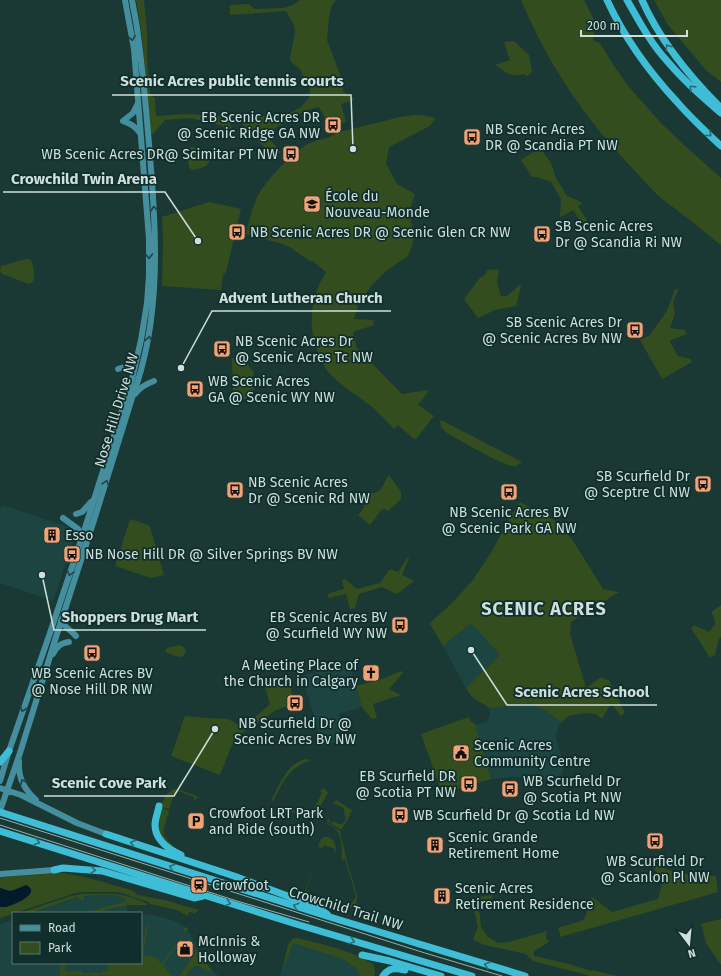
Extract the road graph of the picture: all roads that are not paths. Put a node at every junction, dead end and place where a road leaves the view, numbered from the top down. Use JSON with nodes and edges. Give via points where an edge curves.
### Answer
{"nodes":[{"id":1,"x":125,"y":0,"type":"edge"},
{"id":2,"x":132,"y":0,"type":"edge"},
{"id":3,"x":607,"y":0,"type":"edge"},
{"id":4,"x":627,"y":0,"type":"edge"},
{"id":5,"x":642,"y":0,"type":"edge"},
{"id":6,"x":138,"y":102,"type":"junction"},
{"id":7,"x":721,"y":108,"type":"edge"},
{"id":8,"x":721,"y":113,"type":"edge"},
{"id":9,"x":140,"y":133,"type":"junction"},
{"id":10,"x":721,"y":146,"type":"edge"},
{"id":11,"x":140,"y":346,"type":"junction"},
{"id":12,"x":118,"y":369,"type":"dead end"},
{"id":13,"x":154,"y":381,"type":"dead end"},
{"id":14,"x":132,"y":398,"type":"junction"},
{"id":15,"x":93,"y":500,"type":"junction"},
{"id":16,"x":76,"y":514,"type":"dead end"},
{"id":17,"x":63,"y":518,"type":"dead end"},
{"id":18,"x":82,"y":536,"type":"junction"},
{"id":19,"x":61,"y":621,"type":"junction"},
{"id":20,"x":76,"y":636,"type":"dead end"},
{"id":21,"x":69,"y":642,"type":"dead end"},
{"id":22,"x":49,"y":662,"type":"junction"},
{"id":23,"x":9,"y":751,"type":"junction"},
{"id":24,"x":20,"y":753,"type":"junction"},
{"id":25,"x":0,"y":762,"type":"edge"},
{"id":26,"x":0,"y":781,"type":"edge"},
{"id":27,"x":0,"y":788,"type":"edge"},
{"id":28,"x":7,"y":790,"type":"junction"},
{"id":29,"x":40,"y":804,"type":"junction"},
{"id":30,"x":159,"y":806,"type":"dead end"},
{"id":31,"x":0,"y":812,"type":"edge"},
{"id":32,"x":0,"y":830,"type":"edge"},
{"id":33,"x":106,"y":834,"type":"joint"},
{"id":34,"x":210,"y":868,"type":"junction"},
{"id":35,"x":54,"y":870,"type":"joint"},
{"id":36,"x":0,"y":874,"type":"edge"},
{"id":37,"x":203,"y":896,"type":"junction"},
{"id":38,"x":333,"y":918,"type":"junction"},
{"id":39,"x":362,"y":955,"type":"dead end"},
{"id":40,"x":383,"y":976,"type":"edge"},
{"id":41,"x":429,"y":976,"type":"edge"},
{"id":42,"x":441,"y":976,"type":"edge"},
{"id":43,"x":472,"y":976,"type":"edge"},
{"id":44,"x":525,"y":976,"type":"edge"}],
"edges":[{"from":1,"to":6,"type":"main road","name":"Nose Hill Drive NW","one_way":true,"via":[[134,49]]},
{"from":14,"to":2,"type":"main road","name":"Nose Hill Drive NW","one_way":true,"via":[[148,343],[156,241],[138,34]]},
{"from":3,"to":10,"type":"highway","one_way":true,"via":[[636,50],[663,86]]},
{"from":8,"to":4,"type":"highway","one_way":true,"via":[[666,61]]},
{"from":7,"to":5,"type":"highway","one_way":true,"via":[[679,62]]},
{"from":6,"to":9,"type":"main road","name":"Nose Hill Drive NW"},
{"from":6,"to":9,"type":"main road","via":[[133,112],[123,121],[136,127]]},
{"from":9,"to":11,"type":"main road","name":"Nose Hill Drive NW","one_way":true,"via":[[149,254],[147,303]]},
{"from":11,"to":12,"type":"main road","via":[[131,364]]},
{"from":11,"to":15,"type":"main road","name":"Nose Hill Drive NW"},
{"from":13,"to":14,"type":"main road","via":[[139,389]]},
{"from":19,"to":14,"type":"main road","name":"Nose Hill Drive NW","one_way":true},
{"from":15,"to":16,"type":"main road","via":[[82,512]]},
{"from":15,"to":18,"type":"main road","name":"Nose Hill Drive NW"},
{"from":17,"to":18,"type":"main road","via":[[78,529]]},
{"from":18,"to":23,"type":"main road","name":"Nose Hill Drive NW","one_way":true},
{"from":19,"to":20,"type":"main road"},
{"from":19,"to":22,"type":"main road","name":"Nose Hill Drive NW"},
{"from":21,"to":22,"type":"main road","via":[[63,643],[55,650]]},
{"from":22,"to":24,"type":"main road","name":"Nose Hill Drive NW"},
{"from":23,"to":25,"type":"highway"},
{"from":23,"to":26,"type":"main road","name":"Nose Hill Drive NW"},
{"from":24,"to":28,"type":"main road","name":"Nose Hill Drive NW"},
{"from":29,"to":24,"type":"main road","one_way":true,"via":[[22,782]]},
{"from":27,"to":28,"type":"main road"},
{"from":28,"to":29,"type":"main road"},
{"from":28,"to":31,"type":"main road","name":"Nose Hill Drive NW"},
{"from":29,"to":33,"type":"main road"},
{"from":30,"to":34,"type":"highway","via":[[155,825],[159,839],[175,852]]},
{"from":38,"to":31,"type":"highway","name":"Crowchild Trail NW","one_way":true},
{"from":32,"to":37,"type":"highway","name":"Crowchild Trail NW","one_way":true},
{"from":34,"to":33,"type":"highway","one_way":true},
{"from":34,"to":38,"type":"highway","via":[[317,907]]},
{"from":35,"to":36,"type":"main road"},
{"from":35,"to":37,"type":"highway","one_way":true,"via":[[63,868],[102,871],[194,898]]},
{"from":37,"to":43,"type":"highway","name":"Crowchild Trail NW","one_way":true},
{"from":44,"to":38,"type":"highway","name":"Crowchild Trail NW","one_way":true},
{"from":39,"to":42,"type":"highway"},
{"from":40,"to":41,"type":"highway","via":[[388,970],[393,969]]}]}
